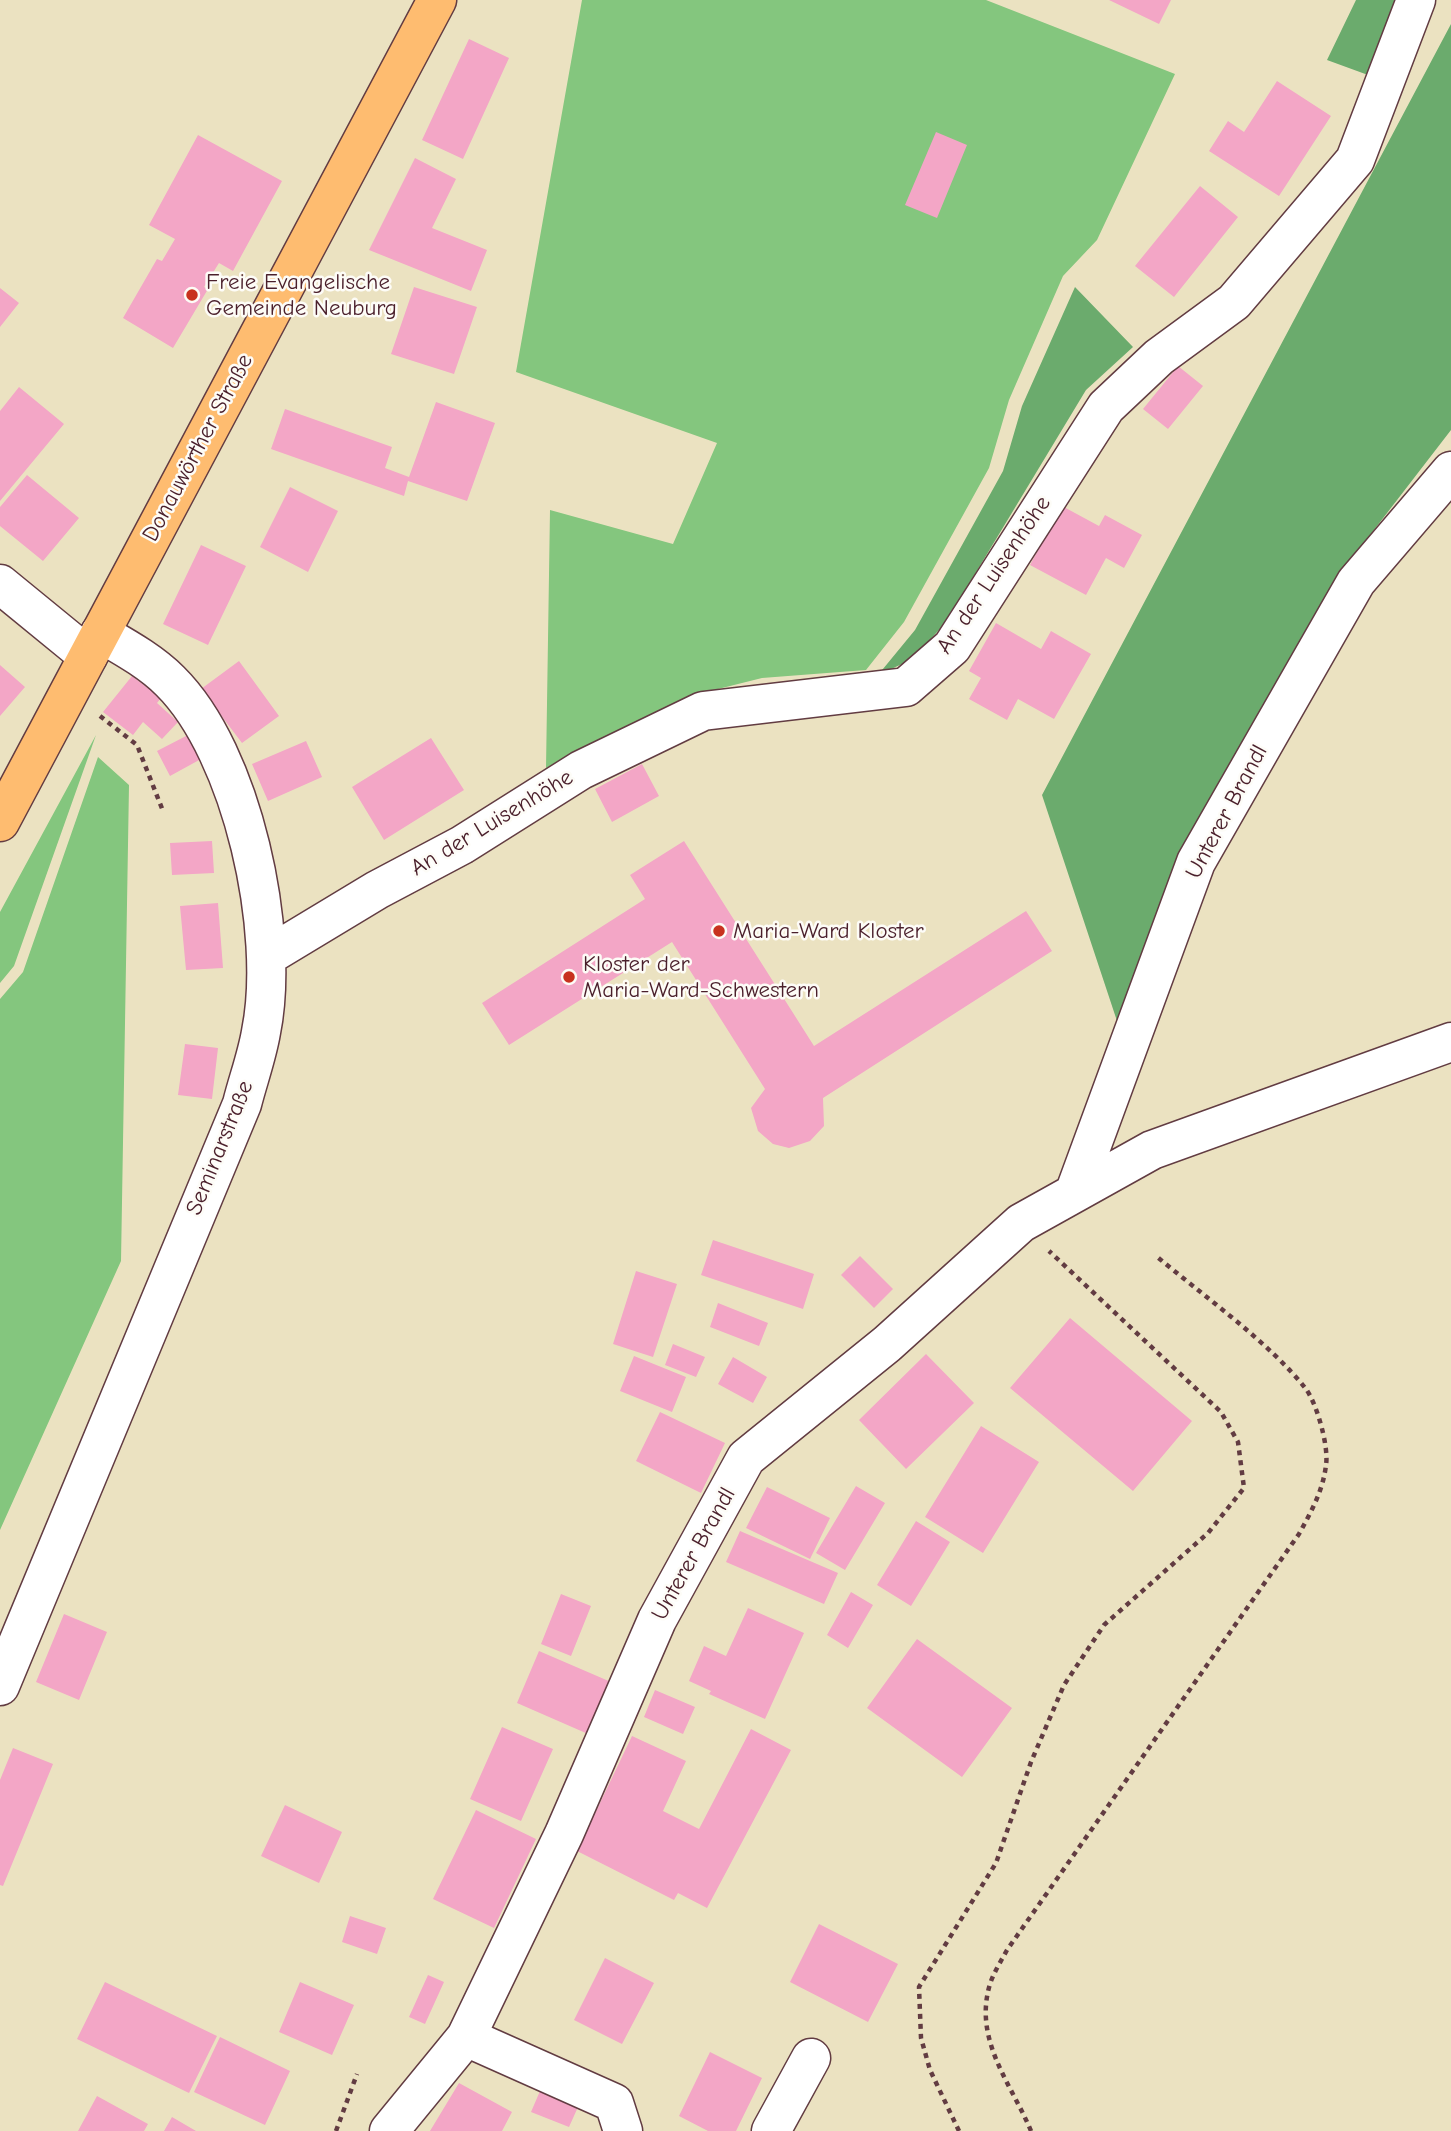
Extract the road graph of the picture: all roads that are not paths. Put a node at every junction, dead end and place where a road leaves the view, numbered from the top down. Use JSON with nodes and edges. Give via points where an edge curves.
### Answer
{"nodes":[{"id":1,"x":436,"y":0,"type":"edge"},
{"id":2,"x":1416,"y":0,"type":"edge"},
{"id":3,"x":1451,"y":471,"type":"edge"},
{"id":4,"x":0,"y":583,"type":"edge"},
{"id":5,"x":94,"y":645,"type":"junction"},
{"id":6,"x":0,"y":822,"type":"edge"},
{"id":7,"x":266,"y":957,"type":"junction"},
{"id":8,"x":1451,"y":1042,"type":"edge"},
{"id":9,"x":1076,"y":1191,"type":"junction"},
{"id":10,"x":0,"y":1686,"type":"edge"},
{"id":11,"x":466,"y":2037,"type":"junction"},
{"id":12,"x":811,"y":2058,"type":"dead end"},
{"id":13,"x":388,"y":2131,"type":"edge"},
{"id":14,"x":623,"y":2131,"type":"edge"},
{"id":15,"x":771,"y":2131,"type":"edge"}],
"edges":[{"from":1,"to":5,"type":"main road","name":"Donauwörther Straße"},
{"from":2,"to":7,"type":"street","name":"An der Luisenhöhe","via":[[1354,160],[1234,302],[1159,357],[1106,407],[952,647],[906,687],[703,711],[581,770],[462,845]]},
{"from":3,"to":9,"type":"street","name":"Unterer Brandl","via":[[1356,582],[1196,862]]},
{"from":4,"to":5,"type":"street","name":"Seminarstraße"},
{"from":5,"to":6,"type":"main road","name":"Donauwörther Straße"},
{"from":5,"to":7,"type":"street","name":"Seminarstraße","via":[[142,658],[171,682],[201,724],[229,776],[250,839]]},
{"from":7,"to":10,"type":"street","name":"Seminarstraße","via":[[262,1030],[242,1104]]},
{"from":8,"to":9,"type":"street","name":"Unterer Brandl","via":[[1152,1150]]},
{"from":9,"to":11,"type":"street","name":"Unterer Brandl","via":[[1021,1223],[887,1344],[746,1458],[657,1620],[564,1833]]},
{"from":11,"to":13,"type":"street","name":"Unterer Brandl"},
{"from":11,"to":14,"type":"street","via":[[614,2104]]},
{"from":12,"to":15,"type":"street"}]}
